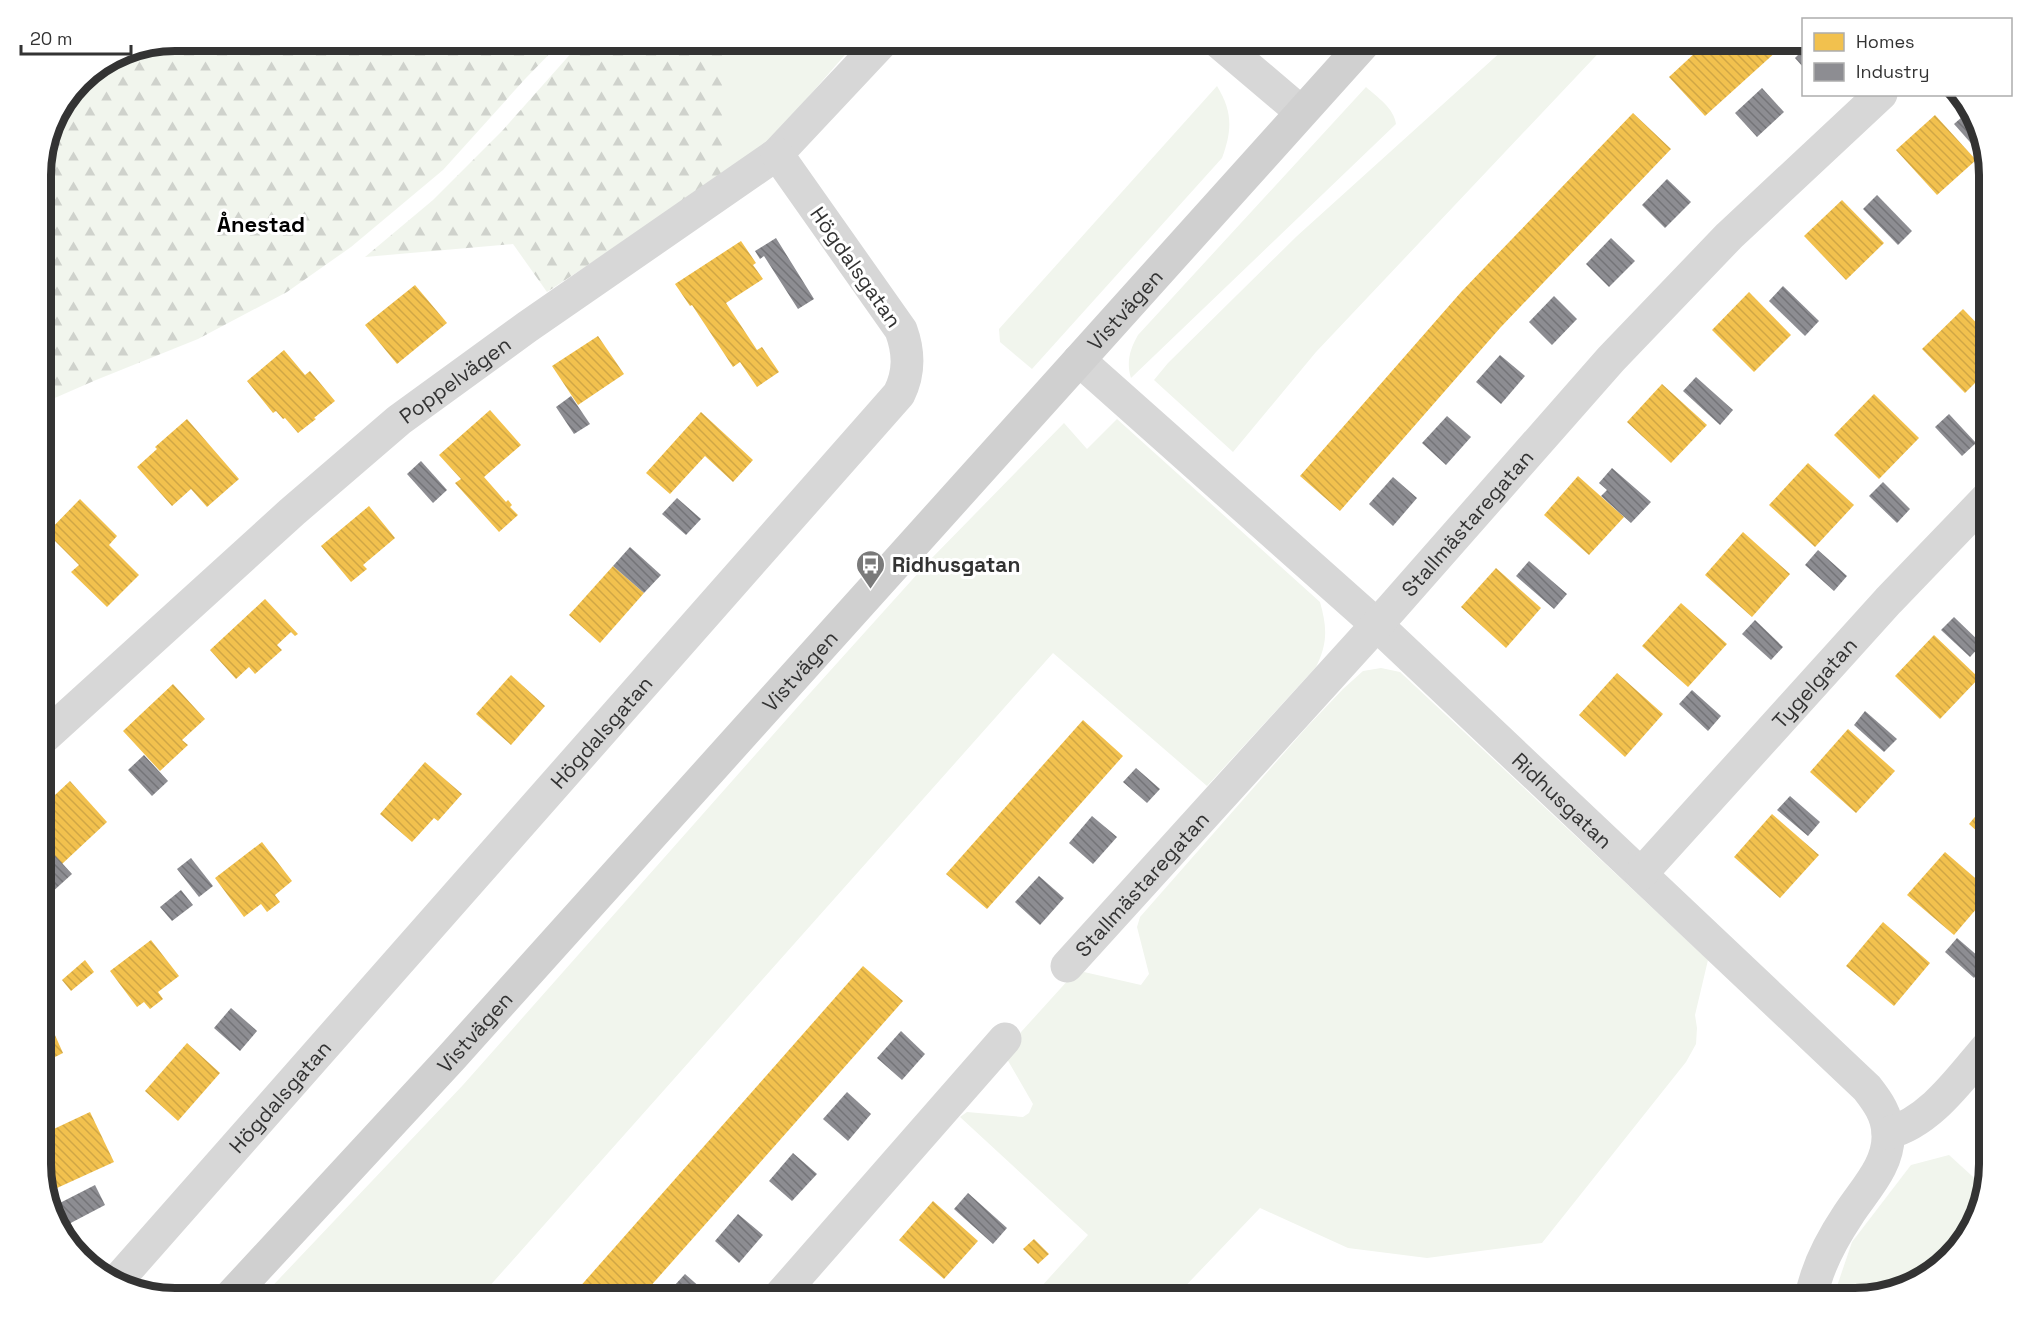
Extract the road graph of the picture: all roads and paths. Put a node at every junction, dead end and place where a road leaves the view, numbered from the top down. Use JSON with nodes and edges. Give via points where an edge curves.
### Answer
{"nodes":[{"id":1,"x":874,"y":51,"type":"edge"},
{"id":2,"x":1229,"y":51,"type":"edge"},
{"id":3,"x":1356,"y":51,"type":"edge"},
{"id":4,"x":1879,"y":96,"type":"edge"},
{"id":5,"x":1301,"y":112,"type":"junction"},
{"id":6,"x":777,"y":154,"type":"junction"},
{"id":7,"x":1078,"y":360,"type":"junction"},
{"id":8,"x":1979,"y":506,"type":"edge"},
{"id":9,"x":1377,"y":625,"type":"junction"},
{"id":10,"x":51,"y":731,"type":"edge"},
{"id":11,"x":1641,"y":874,"type":"junction"},
{"id":12,"x":1067,"y":966,"type":"dead end"},
{"id":13,"x":1005,"y":1039,"type":"dead end"},
{"id":14,"x":1979,"y":1056,"type":"edge"},
{"id":15,"x":1888,"y":1133,"type":"junction"},
{"id":16,"x":122,"y":1276,"type":"edge"},
{"id":17,"x":239,"y":1288,"type":"edge"},
{"id":18,"x":788,"y":1288,"type":"edge"},
{"id":19,"x":1815,"y":1288,"type":"edge"}],
"edges":[{"from":1,"to":6,"type":"street","name":"Poppelvägen"},
{"from":2,"to":5,"type":"street"},
{"from":3,"to":5,"type":"main road","name":"Vistvägen"},
{"from":4,"to":9,"type":"street","name":"Stallmästaregatan","via":[[1729,236],[1611,359]]},
{"from":5,"to":7,"type":"main road","name":"Vistvägen"},
{"from":6,"to":10,"type":"street","name":"Poppelvägen","via":[[399,420]]},
{"from":6,"to":16,"type":"street","name":"Högdalsgatan","via":[[901,330],[908,356],[906,381],[899,394]]},
{"from":7,"to":9,"type":"street","name":"Ridhusgatan"},
{"from":7,"to":17,"type":"main road","name":"Vistvägen"},
{"from":8,"to":11,"type":"street","name":"Tygelgatan"},
{"from":9,"to":11,"type":"street","name":"Ridhusgatan"},
{"from":9,"to":12,"type":"street","name":"Stallmästaregatan"},
{"from":11,"to":15,"type":"street","name":"Ridhusgatan","via":[[1867,1088],[1884,1114]]},
{"from":13,"to":18,"type":"street"},
{"from":14,"to":15,"type":"street","via":[[1931,1110],[1914,1123]]},
{"from":15,"to":19,"type":"street","via":[[1881,1166],[1827,1252]]}]}
